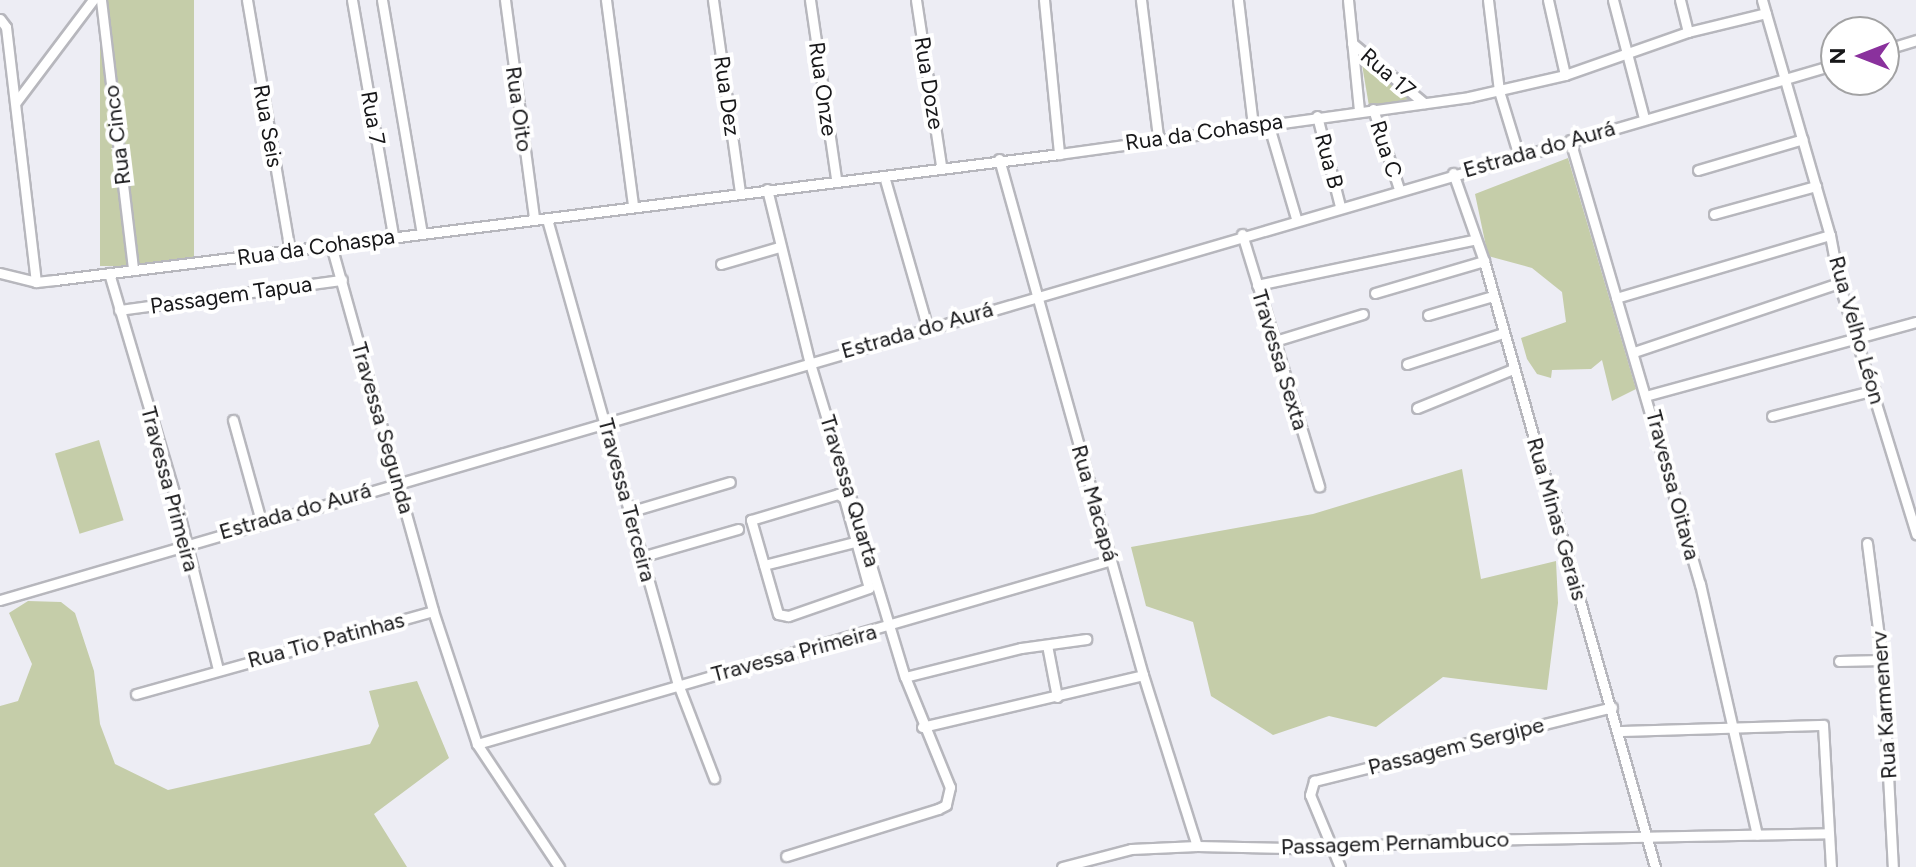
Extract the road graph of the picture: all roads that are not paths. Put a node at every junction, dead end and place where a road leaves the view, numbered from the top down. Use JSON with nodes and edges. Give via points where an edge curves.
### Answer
{"nodes":[{"id":1,"x":93,"y":0,"type":"edge"},
{"id":2,"x":101,"y":0,"type":"edge"},
{"id":3,"x":247,"y":0,"type":"edge"},
{"id":4,"x":352,"y":0,"type":"edge"},
{"id":5,"x":382,"y":0,"type":"edge"},
{"id":6,"x":505,"y":0,"type":"edge"},
{"id":7,"x":606,"y":0,"type":"edge"},
{"id":8,"x":713,"y":0,"type":"edge"},
{"id":9,"x":810,"y":0,"type":"edge"},
{"id":10,"x":916,"y":0,"type":"edge"},
{"id":11,"x":1044,"y":0,"type":"edge"},
{"id":12,"x":1141,"y":0,"type":"edge"},
{"id":13,"x":1238,"y":0,"type":"edge"},
{"id":14,"x":1348,"y":0,"type":"edge"},
{"id":15,"x":1488,"y":0,"type":"edge"},
{"id":16,"x":1548,"y":0,"type":"edge"},
{"id":17,"x":1613,"y":0,"type":"edge"},
{"id":18,"x":1680,"y":0,"type":"edge"},
{"id":19,"x":1762,"y":0,"type":"edge"},
{"id":20,"x":1766,"y":13,"type":"junction"},
{"id":21,"x":0,"y":19,"type":"edge"},
{"id":22,"x":1688,"y":32,"type":"junction"},
{"id":23,"x":1352,"y":43,"type":"junction"},
{"id":24,"x":1627,"y":57,"type":"junction"},
{"id":25,"x":1820,"y":69,"type":"edge"},
{"id":26,"x":1565,"y":75,"type":"junction"},
{"id":27,"x":1785,"y":79,"type":"junction"},
{"id":28,"x":1499,"y":91,"type":"junction"},
{"id":29,"x":16,"y":102,"type":"junction"},
{"id":30,"x":1424,"y":103,"type":"junction"},
{"id":31,"x":1373,"y":109,"type":"junction"},
{"id":32,"x":1359,"y":111,"type":"junction"},
{"id":33,"x":1317,"y":116,"type":"junction"},
{"id":34,"x":1644,"y":118,"type":"junction"},
{"id":35,"x":1268,"y":123,"type":"junction"},
{"id":36,"x":1253,"y":125,"type":"junction"},
{"id":37,"x":1158,"y":137,"type":"junction"},
{"id":38,"x":1803,"y":139,"type":"junction"},
{"id":39,"x":1570,"y":140,"type":"junction"},
{"id":40,"x":1518,"y":153,"type":"junction"},
{"id":41,"x":1059,"y":154,"type":"junction"},
{"id":42,"x":999,"y":159,"type":"junction"},
{"id":43,"x":941,"y":166,"type":"junction"},
{"id":44,"x":1698,"y":170,"type":"dead end"},
{"id":45,"x":1453,"y":173,"type":"junction"},
{"id":46,"x":884,"y":176,"type":"junction"},
{"id":47,"x":836,"y":179,"type":"junction"},
{"id":48,"x":1816,"y":186,"type":"junction"},
{"id":49,"x":767,"y":189,"type":"junction"},
{"id":50,"x":1399,"y":189,"type":"junction"},
{"id":51,"x":740,"y":193,"type":"junction"},
{"id":52,"x":633,"y":206,"type":"junction"},
{"id":53,"x":1340,"y":206,"type":"junction"},
{"id":54,"x":1714,"y":214,"type":"dead end"},
{"id":55,"x":534,"y":218,"type":"junction"},
{"id":56,"x":1296,"y":218,"type":"junction"},
{"id":57,"x":547,"y":219,"type":"junction"},
{"id":58,"x":422,"y":233,"type":"junction"},
{"id":59,"x":1242,"y":234,"type":"junction"},
{"id":60,"x":1830,"y":235,"type":"junction"},
{"id":61,"x":393,"y":236,"type":"junction"},
{"id":62,"x":1473,"y":240,"type":"junction"},
{"id":63,"x":331,"y":245,"type":"junction"},
{"id":64,"x":779,"y":247,"type":"junction"},
{"id":65,"x":290,"y":251,"type":"junction"},
{"id":66,"x":1484,"y":261,"type":"junction"},
{"id":67,"x":721,"y":264,"type":"dead end"},
{"id":68,"x":133,"y":270,"type":"junction"},
{"id":69,"x":0,"y":273,"type":"edge"},
{"id":70,"x":109,"y":273,"type":"junction"},
{"id":71,"x":342,"y":280,"type":"junction"},
{"id":72,"x":36,"y":282,"type":"junction"},
{"id":73,"x":1839,"y":283,"type":"junction"},
{"id":74,"x":1257,"y":285,"type":"junction"},
{"id":75,"x":1375,"y":293,"type":"dead end"},
{"id":76,"x":1037,"y":296,"type":"junction"},
{"id":77,"x":1493,"y":296,"type":"junction"},
{"id":78,"x":1616,"y":298,"type":"junction"},
{"id":79,"x":119,"y":310,"type":"junction"},
{"id":80,"x":1363,"y":314,"type":"dead end"},
{"id":81,"x":1428,"y":315,"type":"dead end"},
{"id":82,"x":1916,"y":322,"type":"edge"},
{"id":83,"x":928,"y":329,"type":"junction"},
{"id":84,"x":1503,"y":333,"type":"junction"},
{"id":85,"x":1860,"y":339,"type":"junction"},
{"id":86,"x":1275,"y":341,"type":"junction"},
{"id":87,"x":1634,"y":352,"type":"junction"},
{"id":88,"x":809,"y":360,"type":"junction"},
{"id":89,"x":1407,"y":364,"type":"dead end"},
{"id":90,"x":1513,"y":369,"type":"junction"},
{"id":91,"x":1875,"y":390,"type":"junction"},
{"id":92,"x":1649,"y":395,"type":"junction"},
{"id":93,"x":1417,"y":408,"type":"dead end"},
{"id":94,"x":1772,"y":416,"type":"dead end"},
{"id":95,"x":233,"y":420,"type":"dead end"},
{"id":96,"x":606,"y":420,"type":"junction"},
{"id":97,"x":400,"y":482,"type":"junction"},
{"id":98,"x":730,"y":482,"type":"dead end"},
{"id":99,"x":1319,"y":486,"type":"dead end"},
{"id":100,"x":849,"y":498,"type":"junction"},
{"id":101,"x":632,"y":511,"type":"junction"},
{"id":102,"x":261,"y":521,"type":"junction"},
{"id":103,"x":738,"y":529,"type":"dead end"},
{"id":104,"x":1916,"y":534,"type":"edge"},
{"id":105,"x":858,"y":541,"type":"junction"},
{"id":106,"x":1867,"y":543,"type":"dead end"},
{"id":107,"x":186,"y":546,"type":"junction"},
{"id":108,"x":641,"y":557,"type":"junction"},
{"id":109,"x":1111,"y":560,"type":"junction"},
{"id":110,"x":764,"y":565,"type":"junction"},
{"id":111,"x":0,"y":600,"type":"edge"},
{"id":112,"x":433,"y":611,"type":"junction"},
{"id":113,"x":891,"y":626,"type":"junction"},
{"id":114,"x":1086,"y":639,"type":"dead end"},
{"id":115,"x":1047,"y":645,"type":"junction"},
{"id":116,"x":1882,"y":660,"type":"junction"},
{"id":117,"x":1839,"y":661,"type":"dead end"},
{"id":118,"x":218,"y":669,"type":"junction"},
{"id":119,"x":1143,"y":675,"type":"junction"},
{"id":120,"x":905,"y":677,"type":"junction"},
{"id":121,"x":678,"y":684,"type":"junction"},
{"id":122,"x":136,"y":694,"type":"dead end"},
{"id":123,"x":1057,"y":697,"type":"junction"},
{"id":124,"x":1612,"y":707,"type":"junction"},
{"id":125,"x":1734,"y":724,"type":"junction"},
{"id":126,"x":922,"y":727,"type":"junction"},
{"id":127,"x":1618,"y":731,"type":"junction"},
{"id":128,"x":477,"y":744,"type":"junction"},
{"id":129,"x":714,"y":778,"type":"dead end"},
{"id":130,"x":1826,"y":833,"type":"junction"},
{"id":131,"x":1647,"y":834,"type":"junction"},
{"id":132,"x":1757,"y":835,"type":"junction"},
{"id":133,"x":1197,"y":846,"type":"junction"},
{"id":134,"x":1333,"y":849,"type":"junction"},
{"id":135,"x":786,"y":856,"type":"dead end"},
{"id":136,"x":1076,"y":864,"type":"edge"},
{"id":137,"x":559,"y":867,"type":"edge"},
{"id":138,"x":1062,"y":867,"type":"edge"},
{"id":139,"x":1340,"y":867,"type":"edge"},
{"id":140,"x":1655,"y":867,"type":"edge"},
{"id":141,"x":1831,"y":867,"type":"edge"},
{"id":142,"x":1893,"y":867,"type":"edge"}],
"edges":[{"from":1,"to":29,"type":"street"},
{"from":2,"to":68,"type":"street","name":"Rua Cinco"},
{"from":3,"to":65,"type":"street","name":"Rua Seis"},
{"from":4,"to":61,"type":"street","name":"Rua 7"},
{"from":5,"to":58,"type":"street"},
{"from":6,"to":55,"type":"street","name":"Rua Oito"},
{"from":7,"to":52,"type":"street"},
{"from":8,"to":51,"type":"street","name":"Rua Dez"},
{"from":9,"to":47,"type":"street","name":"Rua Onze"},
{"from":10,"to":43,"type":"street","name":"Rua Doze"},
{"from":11,"to":41,"type":"street"},
{"from":12,"to":37,"type":"street"},
{"from":13,"to":36,"type":"street"},
{"from":14,"to":23,"type":"street"},
{"from":15,"to":28,"type":"street"},
{"from":16,"to":26,"type":"street"},
{"from":17,"to":24,"type":"street"},
{"from":18,"to":22,"type":"street"},
{"from":19,"to":20,"type":"street","name":"Rua Velho Léon"},
{"from":20,"to":22,"type":"street","name":"Rua da Cohaspa"},
{"from":20,"to":27,"type":"street","name":"Rua Velho Léon"},
{"from":21,"to":29,"type":"street","via":[[6,27]]},
{"from":22,"to":24,"type":"street","name":"Rua da Cohaspa"},
{"from":23,"to":30,"type":"street","name":"Rua 17"},
{"from":23,"to":32,"type":"street"},
{"from":24,"to":26,"type":"street","name":"Rua da Cohaspa"},
{"from":24,"to":34,"type":"street"},
{"from":25,"to":27,"type":"street","name":"Estrada do Aurá"},
{"from":26,"to":28,"type":"street","name":"Rua da Cohaspa"},
{"from":27,"to":34,"type":"street","name":"Estrada do Aurá"},
{"from":27,"to":38,"type":"street","name":"Rua Velho Léon"},
{"from":28,"to":30,"type":"street","name":"Rua da Cohaspa"},
{"from":28,"to":40,"type":"street"},
{"from":29,"to":72,"type":"street"},
{"from":30,"to":31,"type":"street","name":"Rua da Cohaspa"},
{"from":31,"to":32,"type":"street","name":"Rua da Cohaspa"},
{"from":31,"to":50,"type":"street","name":"Rua C"},
{"from":32,"to":33,"type":"street","name":"Rua da Cohaspa"},
{"from":33,"to":35,"type":"street","name":"Rua da Cohaspa"},
{"from":33,"to":53,"type":"street","name":"Rua B"},
{"from":34,"to":39,"type":"street","name":"Estrada do Aurá"},
{"from":35,"to":36,"type":"street","name":"Rua da Cohaspa"},
{"from":35,"to":56,"type":"street"},
{"from":36,"to":37,"type":"street","name":"Rua da Cohaspa"},
{"from":37,"to":41,"type":"street","name":"Rua da Cohaspa"},
{"from":38,"to":44,"type":"street"},
{"from":38,"to":48,"type":"street","name":"Rua Velho Léon"},
{"from":39,"to":40,"type":"street","name":"Estrada do Aurá"},
{"from":39,"to":78,"type":"street","name":"Travessa Oitava"},
{"from":40,"to":45,"type":"street","name":"Estrada do Aurá"},
{"from":41,"to":42,"type":"street","name":"Rua da Cohaspa"},
{"from":42,"to":43,"type":"street","name":"Rua da Cohaspa"},
{"from":42,"to":76,"type":"street","name":"Rua Macapá"},
{"from":43,"to":46,"type":"street","name":"Rua da Cohaspa"},
{"from":45,"to":50,"type":"street","name":"Estrada do Aurá"},
{"from":45,"to":62,"type":"street","name":"Rua Minas Gerais"},
{"from":46,"to":47,"type":"street","name":"Rua da Cohaspa"},
{"from":46,"to":83,"type":"street"},
{"from":47,"to":49,"type":"street","name":"Rua da Cohaspa"},
{"from":48,"to":54,"type":"street"},
{"from":48,"to":60,"type":"street","name":"Rua Velho Léon"},
{"from":49,"to":51,"type":"street","name":"Rua da Cohaspa"},
{"from":49,"to":64,"type":"street","name":"Travessa Quarta"},
{"from":50,"to":53,"type":"street","name":"Estrada do Aurá"},
{"from":51,"to":52,"type":"street","name":"Rua da Cohaspa"},
{"from":52,"to":57,"type":"street","name":"Rua da Cohaspa"},
{"from":53,"to":56,"type":"street","name":"Estrada do Aurá"},
{"from":55,"to":57,"type":"street","name":"Rua da Cohaspa"},
{"from":55,"to":58,"type":"street","name":"Rua da Cohaspa"},
{"from":56,"to":59,"type":"street","name":"Estrada do Aurá"},
{"from":57,"to":96,"type":"street","name":"Travessa Terceira"},
{"from":58,"to":61,"type":"street","name":"Rua da Cohaspa"},
{"from":59,"to":74,"type":"street","name":"Travessa Sexta"},
{"from":59,"to":76,"type":"street","name":"Estrada do Aurá"},
{"from":60,"to":73,"type":"street","name":"Rua Velho Léon"},
{"from":60,"to":78,"type":"street"},
{"from":61,"to":63,"type":"street","name":"Rua da Cohaspa"},
{"from":62,"to":66,"type":"street","name":"Rua Minas Gerais"},
{"from":62,"to":74,"type":"street"},
{"from":63,"to":65,"type":"street","name":"Rua da Cohaspa"},
{"from":63,"to":71,"type":"street","name":"Travessa Segunda"},
{"from":64,"to":67,"type":"street"},
{"from":64,"to":88,"type":"street","name":"Travessa Quarta"},
{"from":65,"to":68,"type":"street","name":"Rua da Cohaspa"},
{"from":66,"to":75,"type":"street"},
{"from":66,"to":77,"type":"street","name":"Rua Minas Gerais"},
{"from":68,"to":70,"type":"street","name":"Rua da Cohaspa"},
{"from":69,"to":72,"type":"street","name":"Rua da Cohaspa"},
{"from":70,"to":72,"type":"street","name":"Rua da Cohaspa"},
{"from":70,"to":79,"type":"street","name":"Travessa Primeira"},
{"from":71,"to":79,"type":"street","name":"Passagem Tapua"},
{"from":71,"to":97,"type":"street","name":"Travessa Segunda"},
{"from":73,"to":85,"type":"street","name":"Rua Velho Léon"},
{"from":73,"to":87,"type":"street"},
{"from":74,"to":86,"type":"street","name":"Travessa Sexta"},
{"from":76,"to":83,"type":"street","name":"Estrada do Aurá"},
{"from":76,"to":109,"type":"street","name":"Rua Macapá"},
{"from":77,"to":81,"type":"street"},
{"from":77,"to":84,"type":"street","name":"Rua Minas Gerais"},
{"from":78,"to":87,"type":"street","name":"Travessa Oitava"},
{"from":79,"to":107,"type":"street","name":"Travessa Primeira"},
{"from":80,"to":86,"type":"street"},
{"from":82,"to":85,"type":"street"},
{"from":83,"to":88,"type":"street","name":"Estrada do Aurá"},
{"from":84,"to":89,"type":"street"},
{"from":84,"to":90,"type":"street","name":"Rua Minas Gerais"},
{"from":85,"to":91,"type":"street","name":"Rua Velho Léon"},
{"from":85,"to":92,"type":"street"},
{"from":86,"to":99,"type":"street","name":"Travessa Sexta"},
{"from":87,"to":92,"type":"street","name":"Travessa Oitava"},
{"from":88,"to":96,"type":"street","name":"Estrada do Aurá"},
{"from":88,"to":100,"type":"street","name":"Travessa Quarta"},
{"from":90,"to":93,"type":"street"},
{"from":90,"to":124,"type":"street","name":"Rua Minas Gerais"},
{"from":91,"to":94,"type":"street"},
{"from":91,"to":104,"type":"street","name":"Rua Velho Léon"},
{"from":92,"to":125,"type":"street","name":"Travessa Oitava"},
{"from":95,"to":102,"type":"street"},
{"from":96,"to":97,"type":"street","name":"Estrada do Aurá"},
{"from":96,"to":101,"type":"street","name":"Travessa Terceira"},
{"from":97,"to":102,"type":"street","name":"Estrada do Aurá"},
{"from":97,"to":112,"type":"street","name":"Travessa Segunda"},
{"from":98,"to":101,"type":"street"},
{"from":100,"to":105,"type":"street"},
{"from":100,"to":110,"type":"street","via":[[834,494],[751,520]]},
{"from":100,"to":113,"type":"street","name":"Travessa Quarta"},
{"from":101,"to":108,"type":"street","name":"Travessa Terceira"},
{"from":102,"to":107,"type":"street","name":"Estrada do Aurá"},
{"from":103,"to":108,"type":"street"},
{"from":105,"to":110,"type":"street"},
{"from":105,"to":110,"type":"street","via":[[870,582],[865,592],[788,616],[778,614]]},
{"from":106,"to":116,"type":"street","name":"Rua Karmenerv"},
{"from":107,"to":111,"type":"street","name":"Estrada do Aurá"},
{"from":107,"to":118,"type":"street","name":"Travessa Primeira"},
{"from":108,"to":121,"type":"street","name":"Travessa Terceira"},
{"from":109,"to":113,"type":"street","name":"Travessa Primeira"},
{"from":109,"to":119,"type":"street","name":"Rua Macapá"},
{"from":112,"to":118,"type":"street","name":"Rua Tio Patinhas"},
{"from":112,"to":128,"type":"street","name":"Travessa Segunda"},
{"from":113,"to":120,"type":"street","name":"Travessa Quarta"},
{"from":113,"to":121,"type":"street","name":"Travessa Primeira"},
{"from":114,"to":115,"type":"street"},
{"from":115,"to":120,"type":"street"},
{"from":115,"to":123,"type":"street"},
{"from":116,"to":117,"type":"street"},
{"from":116,"to":142,"type":"street","name":"Rua Karmenerv"},
{"from":118,"to":122,"type":"street"},
{"from":119,"to":123,"type":"street"},
{"from":119,"to":133,"type":"street","name":"Rua Macapá"},
{"from":120,"to":126,"type":"street","name":"Travessa Quarta"},
{"from":121,"to":128,"type":"street","name":"Travessa Primeira"},
{"from":121,"to":129,"type":"street","name":"Travessa Terceira"},
{"from":123,"to":126,"type":"street"},
{"from":124,"to":127,"type":"street","name":"Rua Minas Gerais"},
{"from":124,"to":134,"type":"street","name":"Passagem Sergipe","via":[[1314,781],[1310,795]]},
{"from":125,"to":127,"type":"street"},
{"from":125,"to":130,"type":"street","via":[[1820,724],[1825,731]]},
{"from":125,"to":132,"type":"street","name":"Travessa Oitava"},
{"from":126,"to":135,"type":"street","name":"Travessa Quarta","via":[[950,787],[946,805]]},
{"from":127,"to":131,"type":"street","name":"Rua Minas Gerais"},
{"from":128,"to":137,"type":"street","name":"Travessa Segunda"},
{"from":130,"to":132,"type":"street","name":"Passagem Pernambuco"},
{"from":130,"to":141,"type":"street"},
{"from":131,"to":132,"type":"street","name":"Passagem Pernambuco"},
{"from":131,"to":134,"type":"street","name":"Passagem Pernambuco"},
{"from":131,"to":140,"type":"street","name":"Rua Minas Gerais"},
{"from":133,"to":134,"type":"street","name":"Passagem Pernambuco"},
{"from":133,"to":136,"type":"street","name":"Passagem Pernambuco","via":[[1131,849]]},
{"from":134,"to":139,"type":"street"},
{"from":136,"to":138,"type":"street","name":"Passagem Pernambuco"}]}
